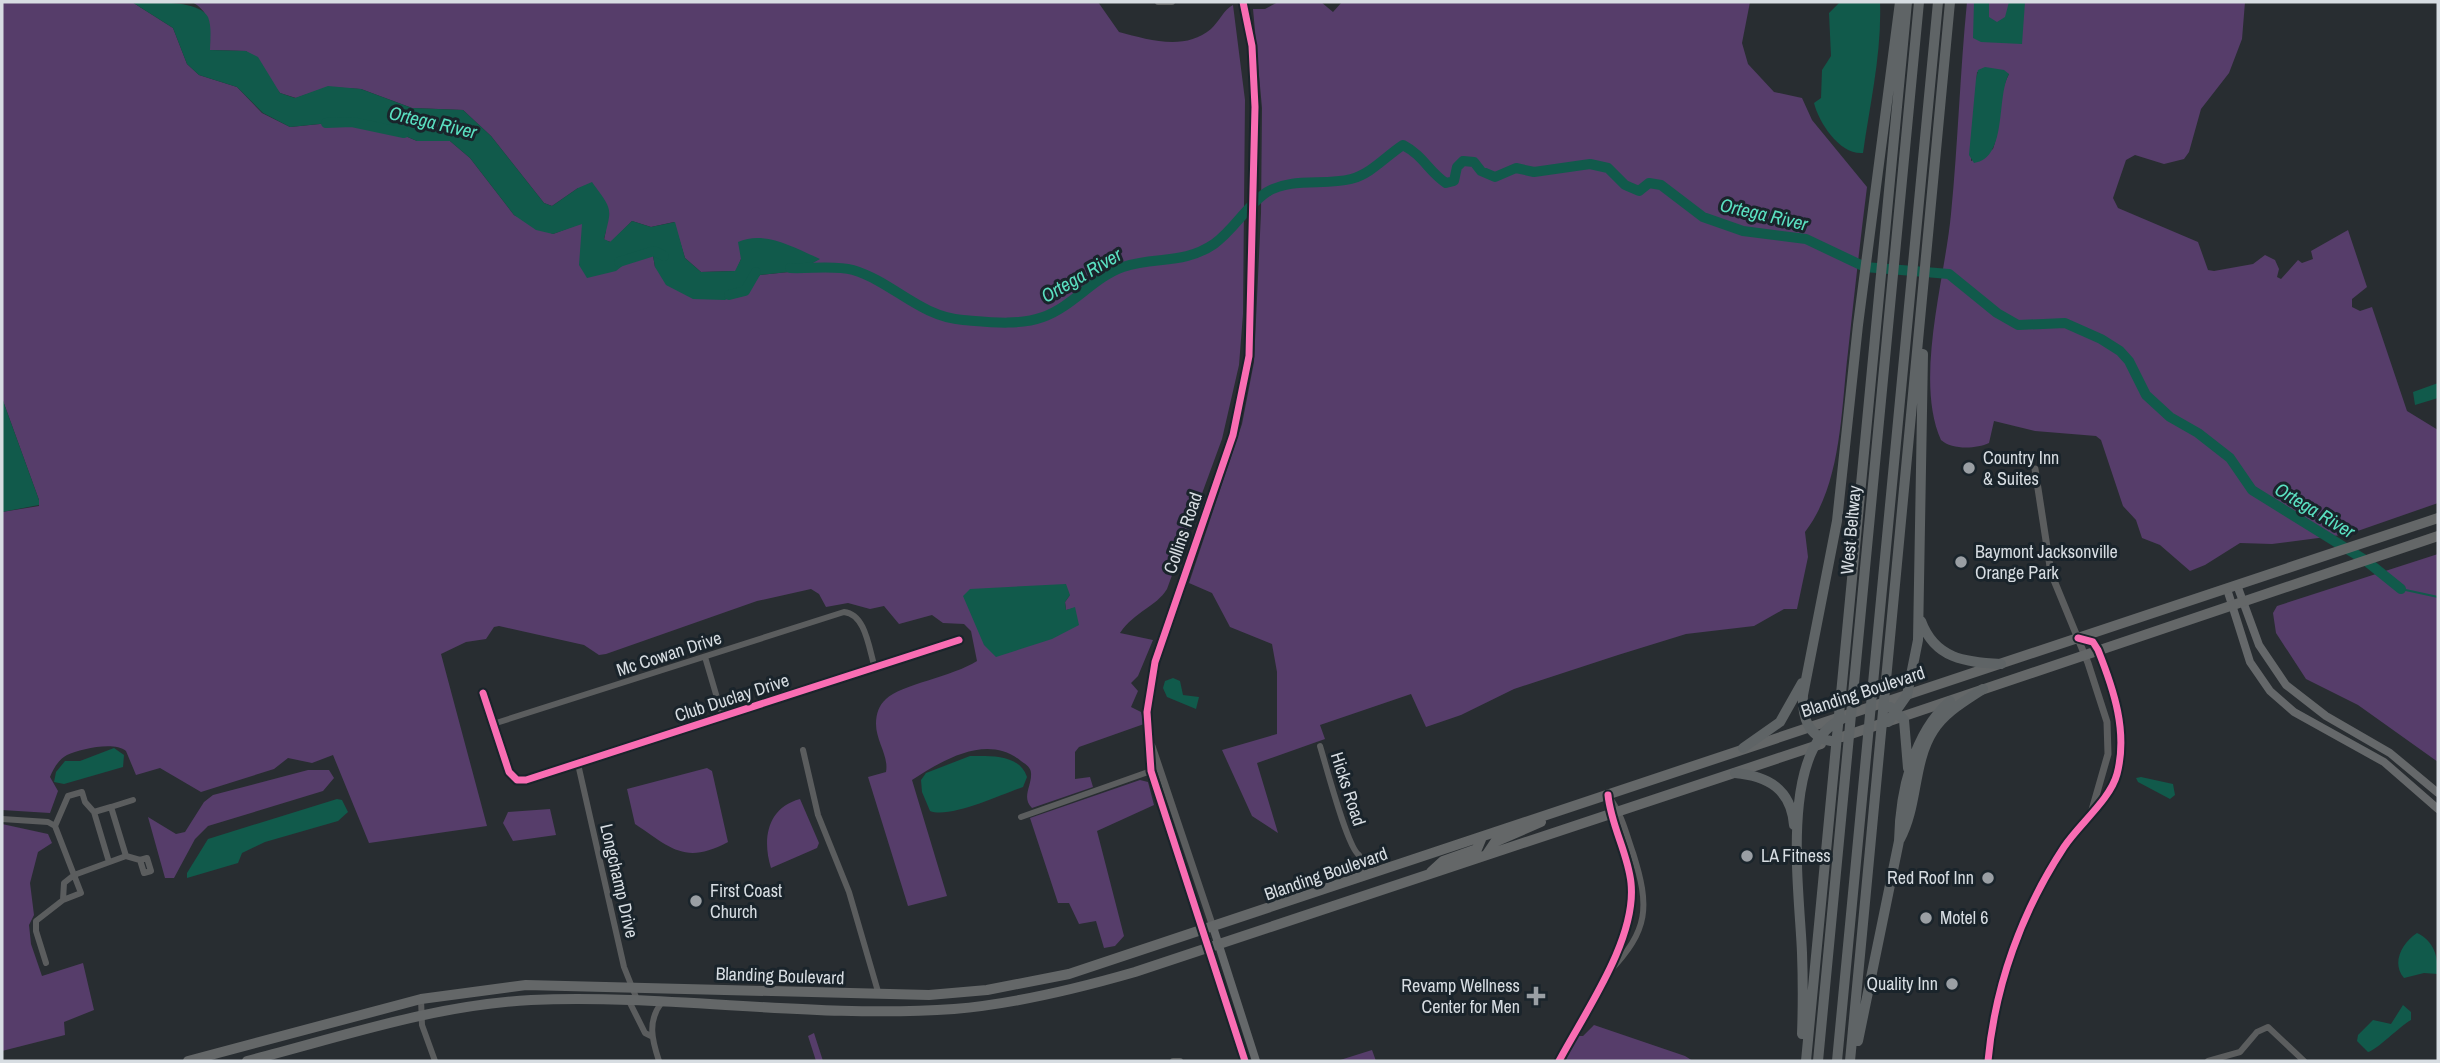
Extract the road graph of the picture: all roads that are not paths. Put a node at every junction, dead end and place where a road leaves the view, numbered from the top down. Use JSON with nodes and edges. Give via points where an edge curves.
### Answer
{"nodes":[{"id":1,"x":1158,"y":2,"type":"edge"},
{"id":2,"x":1171,"y":2,"type":"edge"},
{"id":3,"x":1243,"y":2,"type":"edge"},
{"id":4,"x":1900,"y":2,"type":"edge"},
{"id":5,"x":1908,"y":2,"type":"edge"},
{"id":6,"x":1919,"y":2,"type":"edge"},
{"id":7,"x":1938,"y":2,"type":"edge"},
{"id":8,"x":1950,"y":2,"type":"edge"},
{"id":9,"x":1925,"y":285,"type":"junction"},
{"id":10,"x":2035,"y":469,"type":"dead end"},
{"id":11,"x":2438,"y":518,"type":"edge"},
{"id":12,"x":2438,"y":536,"type":"edge"},
{"id":13,"x":2232,"y":587,"type":"junction"},
{"id":14,"x":2237,"y":603,"type":"junction"},
{"id":15,"x":1920,"y":617,"type":"junction"},
{"id":16,"x":2078,"y":638,"type":"junction"},
{"id":17,"x":959,"y":640,"type":"dead end"},
{"id":18,"x":2098,"y":650,"type":"junction"},
{"id":19,"x":2085,"y":655,"type":"junction"},
{"id":20,"x":705,"y":657,"type":"junction"},
{"id":21,"x":2000,"y":664,"type":"junction"},
{"id":22,"x":875,"y":668,"type":"junction"},
{"id":23,"x":1806,"y":674,"type":"junction"},
{"id":24,"x":1983,"y":689,"type":"junction"},
{"id":25,"x":483,"y":694,"type":"dead end"},
{"id":26,"x":1847,"y":695,"type":"junction"},
{"id":27,"x":1907,"y":695,"type":"junction"},
{"id":28,"x":1950,"y":701,"type":"junction"},
{"id":29,"x":1882,"y":704,"type":"junction"},
{"id":30,"x":1900,"y":714,"type":"junction"},
{"id":31,"x":1850,"y":715,"type":"junction"},
{"id":32,"x":723,"y":718,"type":"junction"},
{"id":33,"x":2120,"y":720,"type":"junction"},
{"id":34,"x":1888,"y":722,"type":"joint"},
{"id":35,"x":2107,"y":722,"type":"junction"},
{"id":36,"x":493,"y":724,"type":"junction"},
{"id":37,"x":1809,"y":727,"type":"junction"},
{"id":38,"x":1147,"y":728,"type":"junction"},
{"id":39,"x":1831,"y":741,"type":"joint"},
{"id":40,"x":1816,"y":742,"type":"junction"},
{"id":41,"x":2378,"y":745,"type":"junction"},
{"id":42,"x":1320,"y":746,"type":"dead end"},
{"id":43,"x":2359,"y":746,"type":"junction"},
{"id":44,"x":1743,"y":748,"type":"junction"},
{"id":45,"x":803,"y":750,"type":"dead end"},
{"id":46,"x":578,"y":764,"type":"junction"},
{"id":47,"x":1152,"y":771,"type":"junction"},
{"id":48,"x":1735,"y":773,"type":"junction"},
{"id":49,"x":1907,"y":782,"type":"junction"},
{"id":50,"x":2438,"y":793,"type":"edge"},
{"id":51,"x":1608,"y":795,"type":"junction"},
{"id":52,"x":133,"y":800,"type":"dead end"},
{"id":53,"x":110,"y":807,"type":"junction"},
{"id":54,"x":2438,"y":809,"type":"edge"},
{"id":55,"x":2092,"y":810,"type":"junction"},
{"id":56,"x":94,"y":812,"type":"junction"},
{"id":57,"x":1614,"y":813,"type":"junction"},
{"id":58,"x":1553,"y":814,"type":"junction"},
{"id":59,"x":1021,"y":817,"type":"dead end"},
{"id":60,"x":2,"y":819,"type":"edge"},
{"id":61,"x":55,"y":826,"type":"junction"},
{"id":62,"x":1482,"y":837,"type":"junction"},
{"id":63,"x":1899,"y":841,"type":"junction"},
{"id":64,"x":1797,"y":853,"type":"junction"},
{"id":65,"x":1487,"y":855,"type":"junction"},
{"id":66,"x":126,"y":856,"type":"junction"},
{"id":67,"x":140,"y":860,"type":"dead end"},
{"id":68,"x":109,"y":862,"type":"junction"},
{"id":69,"x":1428,"y":874,"type":"junction"},
{"id":70,"x":74,"y":875,"type":"junction"},
{"id":71,"x":1362,"y":878,"type":"junction"},
{"id":72,"x":63,"y":900,"type":"junction"},
{"id":73,"x":1208,"y":928,"type":"junction"},
{"id":74,"x":1214,"y":946,"type":"junction"},
{"id":75,"x":46,"y":963,"type":"dead end"},
{"id":76,"x":1069,"y":974,"type":"junction"},
{"id":77,"x":1605,"y":976,"type":"junction"},
{"id":78,"x":526,"y":985,"type":"junction"},
{"id":79,"x":629,"y":985,"type":"junction"},
{"id":80,"x":1074,"y":988,"type":"junction"},
{"id":81,"x":784,"y":992,"type":"junction"},
{"id":82,"x":879,"y":995,"type":"junction"},
{"id":83,"x":929,"y":995,"type":"junction"},
{"id":84,"x":421,"y":999,"type":"junction"},
{"id":85,"x":527,"y":1000,"type":"junction"},
{"id":86,"x":634,"y":1001,"type":"junction"},
{"id":87,"x":662,"y":1002,"type":"junction"},
{"id":88,"x":784,"y":1007,"type":"junction"},
{"id":89,"x":929,"y":1010,"type":"junction"},
{"id":90,"x":422,"y":1014,"type":"junction"},
{"id":91,"x":651,"y":1036,"type":"junction"},
{"id":92,"x":228,"y":1050,"type":"junction"},
{"id":93,"x":188,"y":1061,"type":"edge"},
{"id":94,"x":232,"y":1061,"type":"edge"},
{"id":95,"x":247,"y":1061,"type":"edge"},
{"id":96,"x":435,"y":1061,"type":"edge"},
{"id":97,"x":659,"y":1061,"type":"edge"},
{"id":98,"x":1173,"y":1061,"type":"edge"},
{"id":99,"x":1180,"y":1061,"type":"edge"},
{"id":100,"x":1245,"y":1061,"type":"edge"},
{"id":101,"x":1256,"y":1061,"type":"edge"},
{"id":102,"x":1559,"y":1061,"type":"edge"},
{"id":103,"x":1800,"y":1061,"type":"edge"},
{"id":104,"x":1806,"y":1061,"type":"edge"},
{"id":105,"x":1818,"y":1061,"type":"edge"},
{"id":106,"x":1837,"y":1061,"type":"edge"},
{"id":107,"x":1851,"y":1061,"type":"edge"},
{"id":108,"x":1988,"y":1061,"type":"edge"},
{"id":109,"x":2208,"y":1061,"type":"edge"},
{"id":110,"x":2304,"y":1061,"type":"edge"}],
"edges":[{"from":1,"to":2,"type":"street"},
{"from":3,"to":38,"type":"street","name":"Collins Road","via":[[1255,79],[1251,336],[1243,399],[1154,666]]},
{"from":4,"to":23,"type":"highway","via":[[1837,521]]},
{"from":5,"to":26,"type":"highway","via":[[1882,250]]},
{"from":6,"to":26,"type":"highway","name":"West Beltway"},
{"from":7,"to":106,"type":"highway","name":"West Beltway"},
{"from":8,"to":9,"type":"highway"},
{"from":9,"to":15,"type":"highway"},
{"from":9,"to":107,"type":"highway"},
{"from":10,"to":16,"type":"street","via":[[2050,566]]},
{"from":11,"to":13,"type":"main road","name":"Blanding Boulevard"},
{"from":12,"to":14,"type":"main road","name":"Blanding Boulevard"},
{"from":13,"to":14,"type":"main road"},
{"from":13,"to":16,"type":"main road","name":"Blanding Boulevard"},
{"from":14,"to":18,"type":"main road","name":"Blanding Boulevard"},
{"from":14,"to":41,"type":"main road","via":[[2286,685],[2326,716]]},
{"from":14,"to":43,"type":"main road","via":[[2250,662],[2270,691],[2294,712]]},
{"from":15,"to":21,"type":"highway","via":[[1932,642],[1948,656]]},
{"from":15,"to":27,"type":"highway"},
{"from":16,"to":18,"type":"street","via":[[2093,642]]},
{"from":16,"to":19,"type":"street"},
{"from":16,"to":21,"type":"main road","name":"Blanding Boulevard"},
{"from":17,"to":22,"type":"street","name":"Club Duclay Drive"},
{"from":18,"to":19,"type":"main road","name":"Blanding Boulevard"},
{"from":18,"to":33,"type":"street"},
{"from":19,"to":24,"type":"main road","name":"Blanding Boulevard"},
{"from":19,"to":35,"type":"street"},
{"from":20,"to":22,"type":"street","name":"Mc Cowan Drive","via":[[841,613],[860,620]]},
{"from":20,"to":32,"type":"street"},
{"from":20,"to":36,"type":"street","name":"Mc Cowan Drive"},
{"from":21,"to":27,"type":"main road","name":"Blanding Boulevard"},
{"from":22,"to":32,"type":"street","name":"Club Duclay Drive"},
{"from":23,"to":37,"type":"highway","via":[[1803,704]]},
{"from":23,"to":44,"type":"highway","via":[[1780,722]]},
{"from":24,"to":28,"type":"main road","name":"Blanding Boulevard"},
{"from":24,"to":63,"type":"highway","via":[[1932,732],[1909,822]]},
{"from":25,"to":36,"type":"street"},
{"from":26,"to":104,"type":"highway","via":[[1835,758]]},
{"from":26,"to":105,"type":"highway","name":"West Beltway","via":[[1847,755]]},
{"from":27,"to":29,"type":"main road","name":"Blanding Boulevard"},
{"from":27,"to":30,"type":"highway"},
{"from":28,"to":30,"type":"main road","name":"Blanding Boulevard"},
{"from":28,"to":49,"type":"highway","via":[[1926,728]]},
{"from":29,"to":30,"type":"highway"},
{"from":29,"to":31,"type":"main road","name":"Blanding Boulevard"},
{"from":30,"to":34,"type":"highway"},
{"from":30,"to":49,"type":"highway","via":[[1908,746]]},
{"from":31,"to":37,"type":"main road","name":"Blanding Boulevard"},
{"from":31,"to":40,"type":"highway","via":[[1833,723]]},
{"from":32,"to":46,"type":"street","name":"Club Duclay Drive"},
{"from":33,"to":35,"type":"street"},
{"from":33,"to":55,"type":"street","via":[[2116,777]]},
{"from":34,"to":39,"type":"main road","name":"Blanding Boulevard"},
{"from":35,"to":55,"type":"street","via":[[2108,754]]},
{"from":36,"to":46,"type":"street","name":"Club Duclay Drive","via":[[514,778],[526,780]]},
{"from":37,"to":40,"type":"highway"},
{"from":37,"to":44,"type":"main road","name":"Blanding Boulevard"},
{"from":38,"to":47,"type":"street","name":"Collins Road"},
{"from":38,"to":73,"type":"street","name":"Collins Road"},
{"from":39,"to":40,"type":"highway"},
{"from":40,"to":48,"type":"main road","name":"Blanding Boulevard"},
{"from":40,"to":64,"type":"highway","via":[[1801,797]]},
{"from":41,"to":43,"type":"street"},
{"from":41,"to":50,"type":"main road"},
{"from":42,"to":71,"type":"street","name":"Hicks Road","via":[[1346,831],[1359,855]]},
{"from":43,"to":54,"type":"main road","via":[[2404,777]]},
{"from":44,"to":51,"type":"main road","name":"Blanding Boulevard"},
{"from":45,"to":82,"type":"street","via":[[818,815],[852,902]]},
{"from":46,"to":79,"type":"street","name":"Longchamp Drive"},
{"from":47,"to":59,"type":"street"},
{"from":47,"to":73,"type":"street","name":"Collins Road"},
{"from":48,"to":57,"type":"main road","name":"Blanding Boulevard"},
{"from":48,"to":64,"type":"highway","via":[[1763,778],[1783,792],[1792,811]]},
{"from":49,"to":63,"type":"highway"},
{"from":51,"to":57,"type":"street"},
{"from":51,"to":58,"type":"main road","name":"Blanding Boulevard"},
{"from":52,"to":53,"type":"street"},
{"from":53,"to":56,"type":"street"},
{"from":53,"to":66,"type":"street"},
{"from":55,"to":108,"type":"street","via":[[2051,868],[2022,925],[2000,992]]},
{"from":56,"to":61,"type":"street","via":[[82,792],[68,796]]},
{"from":56,"to":68,"type":"street"},
{"from":57,"to":65,"type":"main road","name":"Blanding Boulevard"},
{"from":57,"to":77,"type":"street","via":[[1633,904]]},
{"from":57,"to":77,"type":"street","via":[[1644,889],[1644,913],[1635,939]]},
{"from":58,"to":62,"type":"main road","name":"Blanding Boulevard"},
{"from":58,"to":65,"type":"main road","via":[[1530,830],[1495,842]]},
{"from":60,"to":61,"type":"street"},
{"from":61,"to":70,"type":"street"},
{"from":62,"to":69,"type":"main road","via":[[1476,849],[1443,861]]},
{"from":62,"to":71,"type":"main road","name":"Blanding Boulevard"},
{"from":63,"to":107,"type":"highway"},
{"from":64,"to":103,"type":"highway","via":[[1803,965]]},
{"from":65,"to":69,"type":"main road","name":"Blanding Boulevard"},
{"from":66,"to":67,"type":"street"},
{"from":66,"to":68,"type":"street"},
{"from":68,"to":70,"type":"street"},
{"from":69,"to":74,"type":"main road","name":"Blanding Boulevard"},
{"from":70,"to":72,"type":"street","via":[[64,883]]},
{"from":70,"to":72,"type":"street","via":[[81,893]]},
{"from":71,"to":73,"type":"main road","name":"Blanding Boulevard"},
{"from":72,"to":75,"type":"street","via":[[36,921]]},
{"from":73,"to":74,"type":"main road","name":"Collins Road"},
{"from":73,"to":76,"type":"main road","name":"Blanding Boulevard"},
{"from":74,"to":80,"type":"main road","name":"Blanding Boulevard"},
{"from":74,"to":100,"type":"main road","name":"Collins Road"},
{"from":74,"to":101,"type":"main road","name":"Collins Road"},
{"from":76,"to":80,"type":"main road"},
{"from":76,"to":83,"type":"main road","name":"Blanding Boulevard"},
{"from":77,"to":102,"type":"street"},
{"from":78,"to":79,"type":"main road","name":"Blanding Boulevard"},
{"from":78,"to":84,"type":"main road","name":"Blanding Boulevard"},
{"from":78,"to":85,"type":"street"},
{"from":79,"to":81,"type":"main road","name":"Blanding Boulevard"},
{"from":79,"to":86,"type":"street","name":"Longchamp Drive"},
{"from":80,"to":89,"type":"main road","name":"Blanding Boulevard","via":[[993,1005]]},
{"from":81,"to":82,"type":"main road","name":"Blanding Boulevard"},
{"from":81,"to":88,"type":"main road"},
{"from":82,"to":83,"type":"main road","name":"Blanding Boulevard"},
{"from":83,"to":89,"type":"main road"},
{"from":84,"to":90,"type":"street"},
{"from":84,"to":92,"type":"main road","name":"Blanding Boulevard"},
{"from":85,"to":86,"type":"main road","name":"Blanding Boulevard"},
{"from":85,"to":90,"type":"main road","name":"Blanding Boulevard"},
{"from":86,"to":87,"type":"main road","name":"Blanding Boulevard"},
{"from":86,"to":91,"type":"street","name":"Longchamp Drive","via":[[645,1033]]},
{"from":87,"to":88,"type":"main road","name":"Blanding Boulevard"},
{"from":87,"to":91,"type":"street","via":[[654,1012]]},
{"from":88,"to":89,"type":"main road","name":"Blanding Boulevard"},
{"from":90,"to":95,"type":"main road","name":"Blanding Boulevard"},
{"from":90,"to":96,"type":"street"},
{"from":91,"to":97,"type":"street","name":"Longchamp Drive"},
{"from":92,"to":93,"type":"main road","name":"Blanding Boulevard"},
{"from":92,"to":94,"type":"street"},
{"from":98,"to":99,"type":"street"},
{"from":109,"to":110,"type":"street","via":[[2240,1052],[2257,1031],[2268,1027]]}]}
